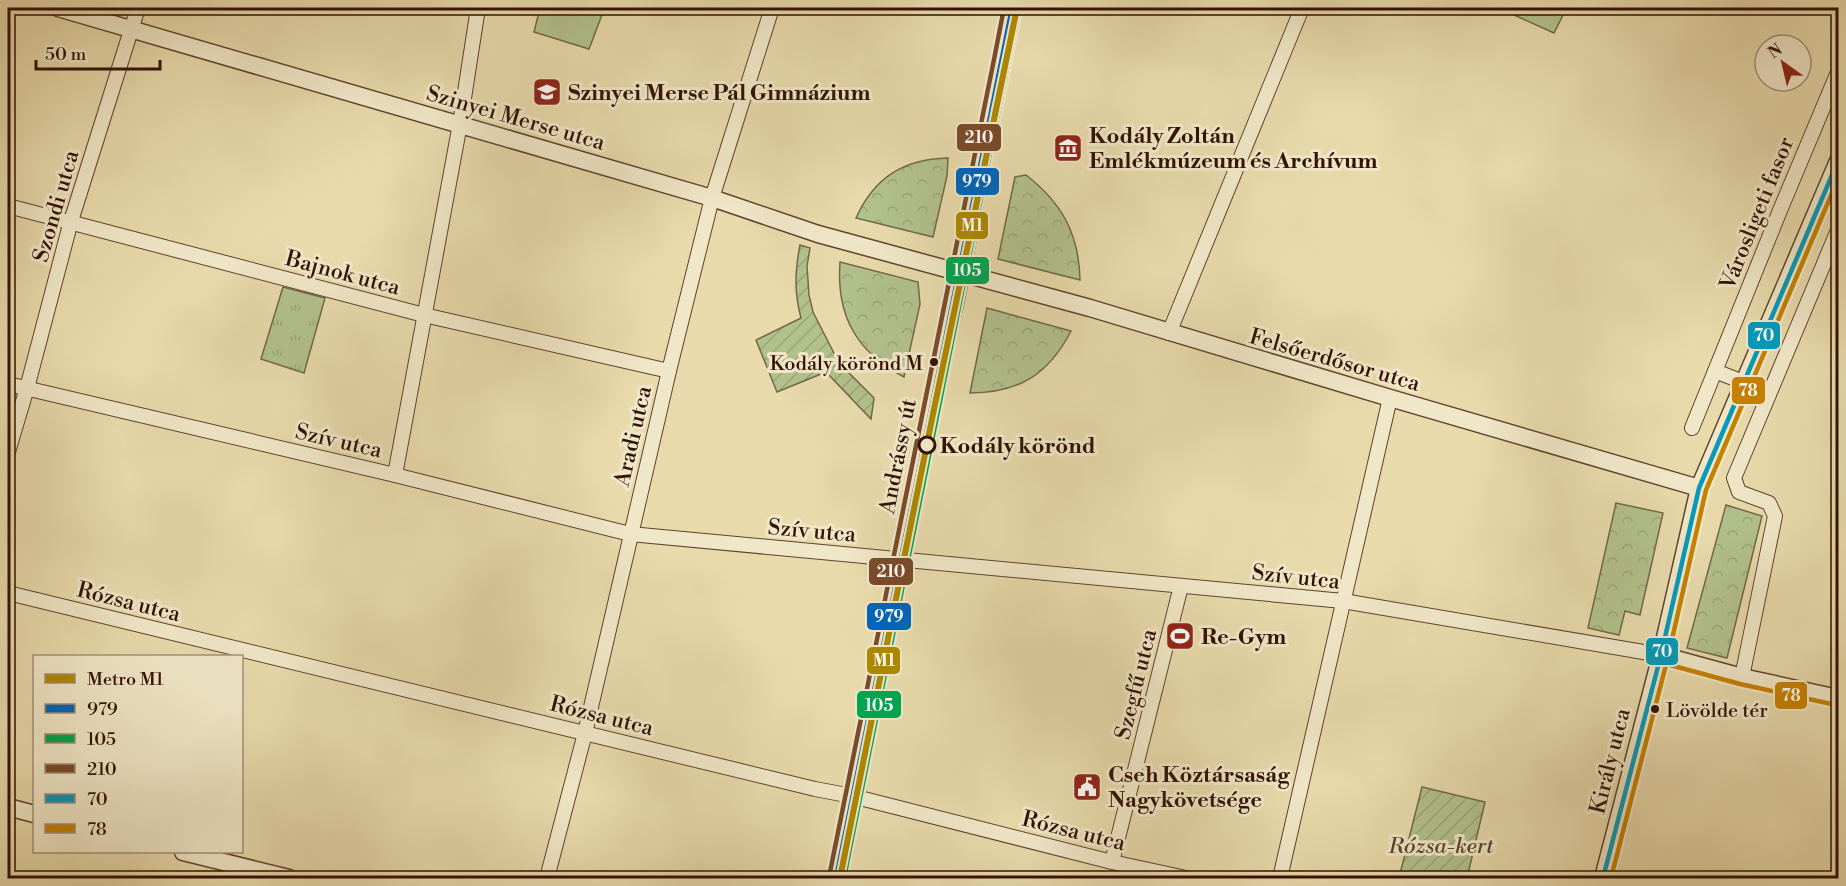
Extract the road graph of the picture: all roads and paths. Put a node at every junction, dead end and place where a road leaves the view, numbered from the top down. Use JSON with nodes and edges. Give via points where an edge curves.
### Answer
{"nodes":[{"id":1,"x":58,"y":8,"type":"edge"},
{"id":2,"x":138,"y":8,"type":"edge"},
{"id":3,"x":478,"y":8,"type":"edge"},
{"id":4,"x":772,"y":8,"type":"edge"},
{"id":5,"x":1012,"y":8,"type":"edge"},
{"id":6,"x":1302,"y":8,"type":"edge"},
{"id":7,"x":131,"y":30,"type":"junction"},
{"id":8,"x":1839,"y":72,"type":"edge"},
{"id":9,"x":460,"y":124,"type":"junction"},
{"id":10,"x":1839,"y":161,"type":"edge"},
{"id":11,"x":711,"y":198,"type":"junction"},
{"id":12,"x":8,"y":206,"type":"edge"},
{"id":13,"x":71,"y":221,"type":"junction"},
{"id":14,"x":1839,"y":230,"type":"edge"},
{"id":15,"x":960,"y":272,"type":"junction"},
{"id":16,"x":424,"y":315,"type":"junction"},
{"id":17,"x":1169,"y":333,"type":"junction"},
{"id":18,"x":669,"y":371,"type":"junction"},
{"id":19,"x":1715,"y":371,"type":"junction"},
{"id":20,"x":1743,"y":382,"type":"junction"},
{"id":21,"x":8,"y":384,"type":"edge"},
{"id":22,"x":27,"y":388,"type":"junction"},
{"id":23,"x":1390,"y":399,"type":"junction"},
{"id":24,"x":1692,"y":428,"type":"dead end"},
{"id":25,"x":8,"y":452,"type":"edge"},
{"id":26,"x":395,"y":475,"type":"junction"},
{"id":27,"x":1699,"y":488,"type":"junction"},
{"id":28,"x":630,"y":534,"type":"junction"},
{"id":29,"x":901,"y":560,"type":"junction"},
{"id":30,"x":1180,"y":586,"type":"junction"},
{"id":31,"x":8,"y":593,"type":"edge"},
{"id":32,"x":1343,"y":602,"type":"junction"},
{"id":33,"x":1660,"y":655,"type":"junction"},
{"id":34,"x":1742,"y":677,"type":"junction"},
{"id":35,"x":1839,"y":698,"type":"edge"},
{"id":36,"x":585,"y":733,"type":"junction"},
{"id":37,"x":852,"y":796,"type":"junction"},
{"id":38,"x":8,"y":807,"type":"edge"},
{"id":39,"x":33,"y":813,"type":"edge"},
{"id":40,"x":187,"y":853,"type":"edge"},
{"id":41,"x":1112,"y":862,"type":"junction"},
{"id":42,"x":289,"y":879,"type":"edge"},
{"id":43,"x":547,"y":879,"type":"edge"},
{"id":44,"x":836,"y":879,"type":"edge"},
{"id":45,"x":1186,"y":879,"type":"edge"},
{"id":46,"x":1280,"y":879,"type":"edge"},
{"id":47,"x":1603,"y":879,"type":"edge"}],
"edges":[{"from":1,"to":7,"type":"street","name":"Szinyei Merse utca"},
{"from":2,"to":7,"type":"street","name":"Szondi utca"},
{"from":3,"to":9,"type":"street"},
{"from":4,"to":11,"type":"street","name":"Aradi utca"},
{"from":5,"to":15,"type":"main road","name":"Andrássy út"},
{"from":6,"to":17,"type":"street"},
{"from":7,"to":9,"type":"street","name":"Szinyei Merse utca"},
{"from":7,"to":13,"type":"street","name":"Szondi utca"},
{"from":8,"to":19,"type":"street","name":"Városligeti fasor"},
{"from":9,"to":11,"type":"street","name":"Szinyei Merse utca"},
{"from":9,"to":16,"type":"street"},
{"from":10,"to":20,"type":"street"},
{"from":11,"to":15,"type":"street","name":"Szinyei Merse utca","via":[[818,234]]},
{"from":11,"to":18,"type":"street","name":"Aradi utca"},
{"from":12,"to":13,"type":"street","name":"Bajnok utca"},
{"from":13,"to":16,"type":"street","name":"Bajnok utca"},
{"from":13,"to":22,"type":"street","name":"Szondi utca"},
{"from":14,"to":34,"type":"street","via":[[1734,478],[1739,492],[1769,503],[1775,516]]},
{"from":15,"to":17,"type":"street","name":"Felsőerdősor utca"},
{"from":15,"to":29,"type":"main road","name":"Andrássy út"},
{"from":16,"to":18,"type":"street","name":"Bajnok utca"},
{"from":16,"to":26,"type":"street"},
{"from":17,"to":23,"type":"street","name":"Felsőerdősor utca"},
{"from":18,"to":28,"type":"street","name":"Aradi utca"},
{"from":19,"to":20,"type":"street"},
{"from":19,"to":24,"type":"street","name":"Városligeti fasor"},
{"from":20,"to":27,"type":"street"},
{"from":21,"to":22,"type":"street","name":"Szív utca"},
{"from":22,"to":25,"type":"street","name":"Szondi utca"},
{"from":22,"to":26,"type":"street","name":"Szív utca"},
{"from":23,"to":27,"type":"street","name":"Felsőerdősor utca"},
{"from":23,"to":32,"type":"street"},
{"from":26,"to":28,"type":"street","name":"Szív utca"},
{"from":27,"to":33,"type":"street"},
{"from":28,"to":29,"type":"street","name":"Szív utca"},
{"from":28,"to":36,"type":"street","name":"Aradi utca"},
{"from":29,"to":30,"type":"street","name":"Szív utca"},
{"from":29,"to":37,"type":"main road","name":"Andrássy út"},
{"from":30,"to":32,"type":"street","name":"Szív utca"},
{"from":30,"to":41,"type":"street","name":"Szegfű utca"},
{"from":31,"to":36,"type":"street","name":"Rózsa utca"},
{"from":32,"to":33,"type":"street","name":"Szív utca"},
{"from":32,"to":46,"type":"street"},
{"from":33,"to":34,"type":"street"},
{"from":33,"to":47,"type":"street","name":"Király utca"},
{"from":34,"to":35,"type":"street"},
{"from":36,"to":37,"type":"street","name":"Rózsa utca"},
{"from":36,"to":43,"type":"street","name":"Aradi utca"},
{"from":37,"to":41,"type":"street","name":"Rózsa utca"},
{"from":37,"to":44,"type":"main road","name":"Andrássy út"},
{"from":38,"to":39,"type":"street"},
{"from":40,"to":42,"type":"street"},
{"from":41,"to":45,"type":"street","name":"Rózsa utca"}]}
